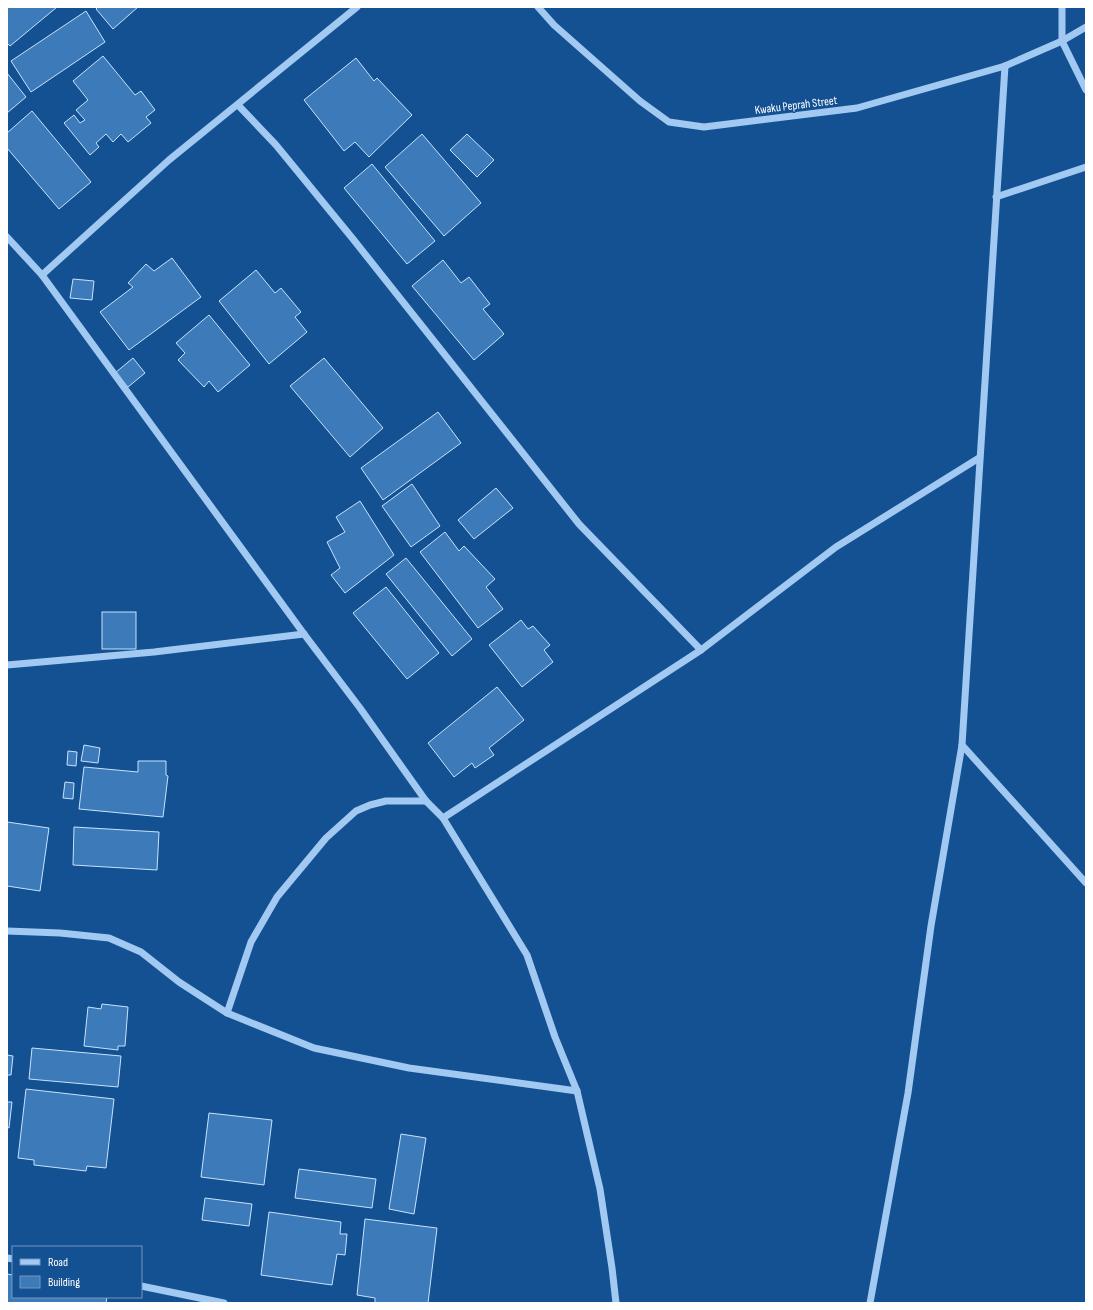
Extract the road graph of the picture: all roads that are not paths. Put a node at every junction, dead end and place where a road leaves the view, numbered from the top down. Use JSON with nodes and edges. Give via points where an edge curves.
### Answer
{"nodes":[{"id":1,"x":357,"y":7,"type":"edge"},
{"id":2,"x":538,"y":7,"type":"edge"},
{"id":3,"x":1062,"y":7,"type":"edge"},
{"id":4,"x":1086,"y":27,"type":"edge"},
{"id":5,"x":1062,"y":41,"type":"junction"},
{"id":6,"x":1005,"y":66,"type":"junction"},
{"id":7,"x":1086,"y":90,"type":"edge"},
{"id":8,"x":238,"y":105,"type":"junction"},
{"id":9,"x":1086,"y":167,"type":"edge"},
{"id":10,"x":996,"y":197,"type":"junction"},
{"id":11,"x":7,"y":237,"type":"edge"},
{"id":12,"x":42,"y":275,"type":"junction"},
{"id":13,"x":979,"y":458,"type":"junction"},
{"id":14,"x":304,"y":634,"type":"junction"},
{"id":15,"x":700,"y":650,"type":"junction"},
{"id":16,"x":7,"y":665,"type":"edge"},
{"id":17,"x":962,"y":745,"type":"junction"},
{"id":18,"x":426,"y":801,"type":"junction"},
{"id":19,"x":443,"y":818,"type":"junction"},
{"id":20,"x":1086,"y":883,"type":"edge"},
{"id":21,"x":7,"y":931,"type":"edge"},
{"id":22,"x":227,"y":1014,"type":"junction"},
{"id":23,"x":577,"y":1091,"type":"junction"},
{"id":24,"x":142,"y":1286,"type":"edge"},
{"id":25,"x":224,"y":1303,"type":"edge"},
{"id":26,"x":616,"y":1303,"type":"edge"},
{"id":27,"x":870,"y":1303,"type":"edge"}],
"edges":[{"from":1,"to":8,"type":"street"},
{"from":2,"to":6,"type":"street","name":"Kwaku Peprah Street","via":[[554,25],[640,101],[669,122],[704,127],[857,108]]},
{"from":3,"to":5,"type":"street"},
{"from":4,"to":5,"type":"street","name":"Kwaku Peprah Street"},
{"from":5,"to":6,"type":"street","name":"Kwaku Peprah Street"},
{"from":5,"to":7,"type":"street"},
{"from":6,"to":10,"type":"street"},
{"from":8,"to":12,"type":"street","via":[[169,160]]},
{"from":8,"to":15,"type":"street","via":[[276,145],[353,239],[579,524]]},
{"from":9,"to":10,"type":"street"},
{"from":10,"to":13,"type":"street"},
{"from":11,"to":12,"type":"street"},
{"from":12,"to":14,"type":"street"},
{"from":13,"to":15,"type":"street","via":[[836,547]]},
{"from":13,"to":17,"type":"street"},
{"from":14,"to":16,"type":"street","via":[[154,652]]},
{"from":14,"to":18,"type":"street"},
{"from":15,"to":19,"type":"street"},
{"from":17,"to":20,"type":"street"},
{"from":17,"to":27,"type":"street","via":[[931,926],[908,1093]]},
{"from":18,"to":19,"type":"street"},
{"from":18,"to":22,"type":"street","via":[[386,801],[370,805],[356,811],[326,838],[278,897],[250,942]]},
{"from":19,"to":23,"type":"street","via":[[527,955],[555,1037]]},
{"from":21,"to":22,"type":"street","via":[[109,938],[141,952],[178,982]]},
{"from":22,"to":23,"type":"street","via":[[314,1048],[409,1068]]},
{"from":23,"to":26,"type":"street","via":[[600,1189]]},
{"from":24,"to":25,"type":"street"}]}
